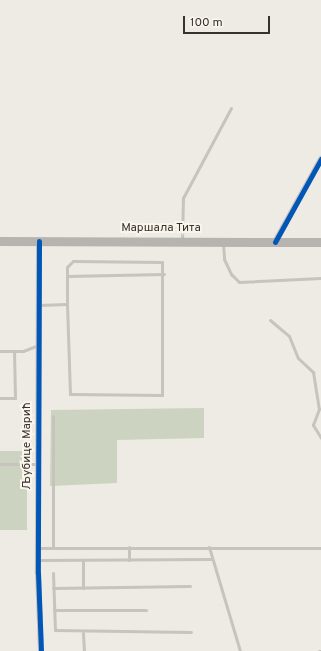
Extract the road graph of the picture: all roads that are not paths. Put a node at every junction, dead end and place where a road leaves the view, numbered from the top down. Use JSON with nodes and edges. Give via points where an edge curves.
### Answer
{"nodes":[{"id":1,"x":231,"y":108,"type":"dead end"},
{"id":2,"x":321,"y":159,"type":"edge"},
{"id":3,"x":0,"y":241,"type":"edge"},
{"id":4,"x":39,"y":241,"type":"junction"},
{"id":5,"x":182,"y":241,"type":"junction"},
{"id":6,"x":223,"y":242,"type":"junction"},
{"id":7,"x":275,"y":242,"type":"junction"},
{"id":8,"x":321,"y":242,"type":"edge"},
{"id":9,"x":164,"y":274,"type":"junction"},
{"id":10,"x":67,"y":276,"type":"junction"},
{"id":11,"x":321,"y":278,"type":"edge"},
{"id":12,"x":67,"y":304,"type":"junction"},
{"id":13,"x":39,"y":305,"type":"junction"},
{"id":14,"x":270,"y":320,"type":"dead end"},
{"id":15,"x":39,"y":345,"type":"junction"},
{"id":16,"x":0,"y":351,"type":"edge"},
{"id":17,"x":14,"y":351,"type":"junction"},
{"id":18,"x":0,"y":398,"type":"edge"},
{"id":19,"x":320,"y":409,"type":"edge"},
{"id":20,"x":53,"y":416,"type":"dead end"},
{"id":21,"x":321,"y":438,"type":"edge"},
{"id":22,"x":0,"y":464,"type":"edge"},
{"id":23,"x":38,"y":464,"type":"junction"},
{"id":24,"x":130,"y":547,"type":"junction"},
{"id":25,"x":209,"y":547,"type":"junction"},
{"id":26,"x":38,"y":548,"type":"junction"},
{"id":27,"x":53,"y":548,"type":"junction"},
{"id":28,"x":321,"y":548,"type":"edge"},
{"id":29,"x":212,"y":559,"type":"junction"},
{"id":30,"x":38,"y":560,"type":"junction"},
{"id":31,"x":83,"y":560,"type":"junction"},
{"id":32,"x":129,"y":560,"type":"junction"},
{"id":33,"x":53,"y":573,"type":"dead end"},
{"id":34,"x":190,"y":586,"type":"dead end"},
{"id":35,"x":53,"y":588,"type":"junction"},
{"id":36,"x":83,"y":588,"type":"junction"},
{"id":37,"x":54,"y":610,"type":"junction"},
{"id":38,"x":146,"y":610,"type":"dead end"},
{"id":39,"x":191,"y":632,"type":"dead end"},
{"id":40,"x":83,"y":633,"type":"junction"},
{"id":41,"x":41,"y":651,"type":"edge"},
{"id":42,"x":84,"y":651,"type":"edge"},
{"id":43,"x":240,"y":651,"type":"edge"}],
"edges":[{"from":1,"to":5,"type":"lane","via":[[183,198]]},
{"from":2,"to":7,"type":"street"},
{"from":3,"to":4,"type":"main road","name":"Маршала Тита"},
{"from":4,"to":5,"type":"main road","name":"Маршала Тита"},
{"from":4,"to":13,"type":"street","name":"Љубице Марић"},
{"from":5,"to":6,"type":"main road","name":"Маршала Тита"},
{"from":6,"to":7,"type":"main road","name":"Маршала Тита"},
{"from":6,"to":11,"type":"lane","via":[[224,259],[231,274],[239,282]]},
{"from":7,"to":8,"type":"main road","name":"Маршала Тита"},
{"from":9,"to":10,"type":"lane"},
{"from":9,"to":10,"type":"lane","via":[[162,262],[157,261],[73,261],[67,267]]},
{"from":9,"to":12,"type":"lane","via":[[165,390],[157,396],[70,394]]},
{"from":10,"to":12,"type":"lane"},
{"from":12,"to":13,"type":"lane"},
{"from":13,"to":15,"type":"street","name":"Љубице Марић"},
{"from":14,"to":19,"type":"lane","via":[[289,336],[298,358],[313,372]]},
{"from":15,"to":17,"type":"lane"},
{"from":15,"to":23,"type":"street","name":"Љубице Марић"},
{"from":16,"to":17,"type":"lane"},
{"from":17,"to":18,"type":"lane","via":[[15,398]]},
{"from":19,"to":21,"type":"lane","via":[[313,425]]},
{"from":20,"to":27,"type":"lane"},
{"from":22,"to":23,"type":"lane"},
{"from":23,"to":26,"type":"street","name":"Љубице Марић"},
{"from":24,"to":25,"type":"lane"},
{"from":24,"to":27,"type":"lane"},
{"from":24,"to":32,"type":"lane"},
{"from":25,"to":28,"type":"lane"},
{"from":25,"to":29,"type":"lane"},
{"from":26,"to":27,"type":"lane"},
{"from":26,"to":30,"type":"street","name":"Љубице Марић"},
{"from":29,"to":32,"type":"lane"},
{"from":29,"to":43,"type":"lane"},
{"from":30,"to":31,"type":"lane"},
{"from":30,"to":41,"type":"street","name":"Љубице Марић"},
{"from":31,"to":32,"type":"lane"},
{"from":31,"to":36,"type":"lane"},
{"from":33,"to":35,"type":"lane"},
{"from":34,"to":36,"type":"lane"},
{"from":35,"to":36,"type":"lane"},
{"from":35,"to":37,"type":"lane"},
{"from":37,"to":38,"type":"lane"},
{"from":37,"to":40,"type":"lane","via":[[55,630]]},
{"from":39,"to":40,"type":"lane"},
{"from":40,"to":42,"type":"lane"}]}
